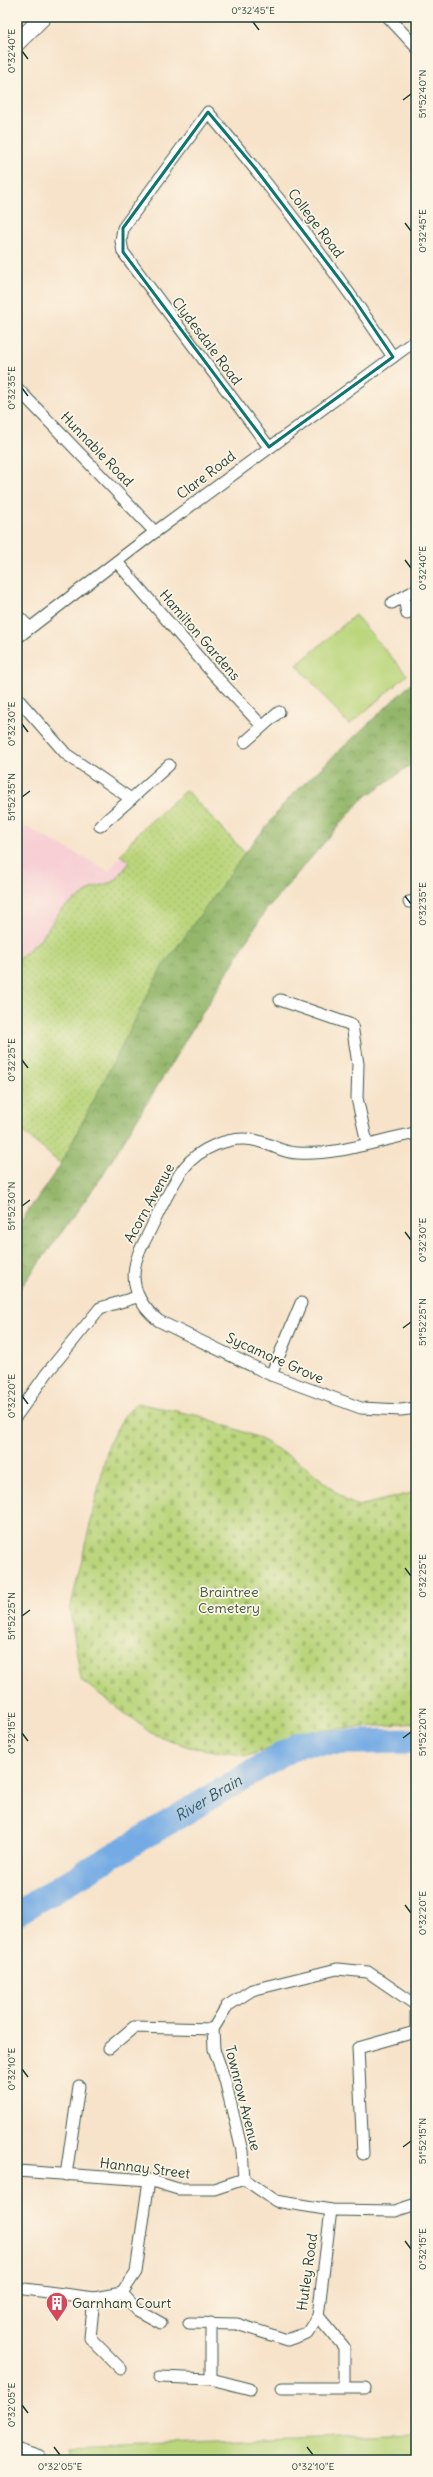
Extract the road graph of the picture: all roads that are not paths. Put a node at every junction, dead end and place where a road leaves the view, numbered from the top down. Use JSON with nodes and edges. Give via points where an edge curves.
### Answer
{"nodes":[{"id":1,"x":43,"y":17,"type":"edge"},
{"id":2,"x":388,"y":17,"type":"edge"},
{"id":3,"x":17,"y":43,"type":"edge"},
{"id":4,"x":416,"y":47,"type":"edge"},
{"id":5,"x":208,"y":112,"type":"joint"},
{"id":6,"x":416,"y":340,"type":"edge"},
{"id":7,"x":393,"y":357,"type":"junction"},
{"id":8,"x":17,"y":388,"type":"edge"},
{"id":9,"x":269,"y":447,"type":"junction"},
{"id":10,"x":155,"y":532,"type":"junction"},
{"id":11,"x":117,"y":562,"type":"junction"},
{"id":12,"x":416,"y":590,"type":"edge"},
{"id":13,"x":404,"y":598,"type":"junction"},
{"id":14,"x":392,"y":603,"type":"dead end"},
{"id":15,"x":407,"y":614,"type":"dead end"},
{"id":16,"x":17,"y":615,"type":"edge"},
{"id":17,"x":29,"y":627,"type":"junction"},
{"id":18,"x":17,"y":638,"type":"edge"},
{"id":19,"x":17,"y":698,"type":"edge"},
{"id":20,"x":279,"y":712,"type":"dead end"},
{"id":21,"x":262,"y":726,"type":"junction"},
{"id":22,"x":245,"y":742,"type":"dead end"},
{"id":23,"x":169,"y":765,"type":"dead end"},
{"id":24,"x":131,"y":799,"type":"junction"},
{"id":25,"x":100,"y":826,"type":"dead end"},
{"id":26,"x":280,"y":1000,"type":"dead end"},
{"id":27,"x":416,"y":1133,"type":"edge"},
{"id":28,"x":367,"y":1144,"type":"junction"},
{"id":29,"x":137,"y":1297,"type":"junction"},
{"id":30,"x":301,"y":1303,"type":"dead end"},
{"id":31,"x":271,"y":1375,"type":"junction"},
{"id":32,"x":416,"y":1408,"type":"edge"},
{"id":33,"x":17,"y":1415,"type":"edge"},
{"id":34,"x":416,"y":2005,"type":"edge"},
{"id":35,"x":416,"y":2013,"type":"edge"},
{"id":36,"x":213,"y":2030,"type":"junction"},
{"id":37,"x":415,"y":2033,"type":"edge"},
{"id":38,"x":109,"y":2048,"type":"dead end"},
{"id":39,"x":79,"y":2086,"type":"dead end"},
{"id":40,"x":363,"y":2154,"type":"dead end"},
{"id":41,"x":17,"y":2170,"type":"edge"},
{"id":42,"x":66,"y":2175,"type":"junction"},
{"id":43,"x":244,"y":2179,"type":"junction"},
{"id":44,"x":149,"y":2180,"type":"junction"},
{"id":45,"x":416,"y":2204,"type":"edge"},
{"id":46,"x":331,"y":2210,"type":"junction"},
{"id":47,"x":17,"y":2288,"type":"edge"},
{"id":48,"x":122,"y":2293,"type":"junction"},
{"id":49,"x":94,"y":2298,"type":"junction"},
{"id":50,"x":318,"y":2316,"type":"junction"},
{"id":51,"x":161,"y":2323,"type":"dead end"},
{"id":52,"x":189,"y":2323,"type":"dead end"},
{"id":53,"x":211,"y":2323,"type":"junction"},
{"id":54,"x":122,"y":2369,"type":"dead end"},
{"id":55,"x":160,"y":2377,"type":"dead end"},
{"id":56,"x":211,"y":2379,"type":"junction"},
{"id":57,"x":344,"y":2387,"type":"junction"},
{"id":58,"x":282,"y":2388,"type":"dead end"},
{"id":59,"x":365,"y":2388,"type":"dead end"},
{"id":60,"x":250,"y":2389,"type":"dead end"},
{"id":61,"x":17,"y":2453,"type":"edge"},
{"id":62,"x":38,"y":2460,"type":"edge"}],
"edges":[{"from":1,"to":3,"type":"main road"},
{"from":2,"to":4,"type":"street"},
{"from":5,"to":7,"type":"street","name":"College Road","via":[[256,168],[350,293]]},
{"from":5,"to":9,"type":"street","name":"Clydesdale Road","via":[[123,228],[123,252]]},
{"from":6,"to":7,"type":"street","name":"Clare Road"},
{"from":7,"to":9,"type":"street","name":"Clare Road"},
{"from":8,"to":10,"type":"street","name":"Hunnable Road"},
{"from":9,"to":10,"type":"street","name":"Clare Road"},
{"from":10,"to":11,"type":"street","name":"Clare Road"},
{"from":11,"to":17,"type":"street","name":"Clare Road"},
{"from":11,"to":21,"type":"street","name":"Hamilton Gardens","via":[[206,667]]},
{"from":12,"to":13,"type":"street"},
{"from":13,"to":14,"type":"street"},
{"from":13,"to":15,"type":"street"},
{"from":16,"to":17,"type":"street"},
{"from":17,"to":18,"type":"street","name":"Clare Road"},
{"from":19,"to":24,"type":"street","via":[[66,754]]},
{"from":20,"to":21,"type":"street"},
{"from":21,"to":22,"type":"street"},
{"from":23,"to":24,"type":"street"},
{"from":24,"to":25,"type":"street"},
{"from":26,"to":28,"type":"street","via":[[352,1025],[358,1064],[357,1098]]},
{"from":27,"to":28,"type":"street","name":"Acorn Avenue"},
{"from":28,"to":29,"type":"street","name":"Acorn Avenue","via":[[336,1150],[296,1153],[252,1139],[224,1141],[198,1154],[184,1168],[138,1255],[135,1275]]},
{"from":29,"to":31,"type":"street","name":"Sycamore Grove","via":[[147,1312],[159,1321]]},
{"from":29,"to":33,"type":"street","via":[[100,1308],[47,1373]]},
{"from":30,"to":31,"type":"street"},
{"from":31,"to":32,"type":"street","name":"Sycamore Grove","via":[[361,1408]]},
{"from":34,"to":36,"type":"street","name":"Townrow Avenue","via":[[368,1972],[337,1969],[252,1990],[227,2006]]},
{"from":35,"to":37,"type":"street"},
{"from":36,"to":38,"type":"street","via":[[134,2027]]},
{"from":36,"to":43,"type":"street","name":"Townrow Avenue","via":[[214,2049],[225,2080],[242,2150]]},
{"from":37,"to":40,"type":"street","via":[[358,2048]]},
{"from":39,"to":42,"type":"street"},
{"from":41,"to":42,"type":"street","name":"Hannay Street"},
{"from":42,"to":44,"type":"street","name":"Hannay Street"},
{"from":43,"to":44,"type":"street","name":"Hannay Street","via":[[214,2189],[178,2189]]},
{"from":43,"to":46,"type":"street","via":[[276,2200]]},
{"from":44,"to":48,"type":"street","via":[[136,2272]]},
{"from":45,"to":46,"type":"street","via":[[395,2212]]},
{"from":46,"to":50,"type":"street","name":"Hutley Road"},
{"from":47,"to":49,"type":"street"},
{"from":48,"to":49,"type":"street"},
{"from":48,"to":51,"type":"street","via":[[136,2310]]},
{"from":49,"to":54,"type":"street","via":[[90,2338]]},
{"from":50,"to":53,"type":"street","name":"Hutley Road","via":[[307,2333],[287,2340],[237,2324]]},
{"from":50,"to":57,"type":"street","via":[[344,2347]]},
{"from":52,"to":53,"type":"street","name":"Hutley Road"},
{"from":53,"to":56,"type":"street"},
{"from":55,"to":56,"type":"street"},
{"from":56,"to":60,"type":"street"},
{"from":57,"to":58,"type":"street"},
{"from":57,"to":59,"type":"street"},
{"from":61,"to":62,"type":"highway"}]}
